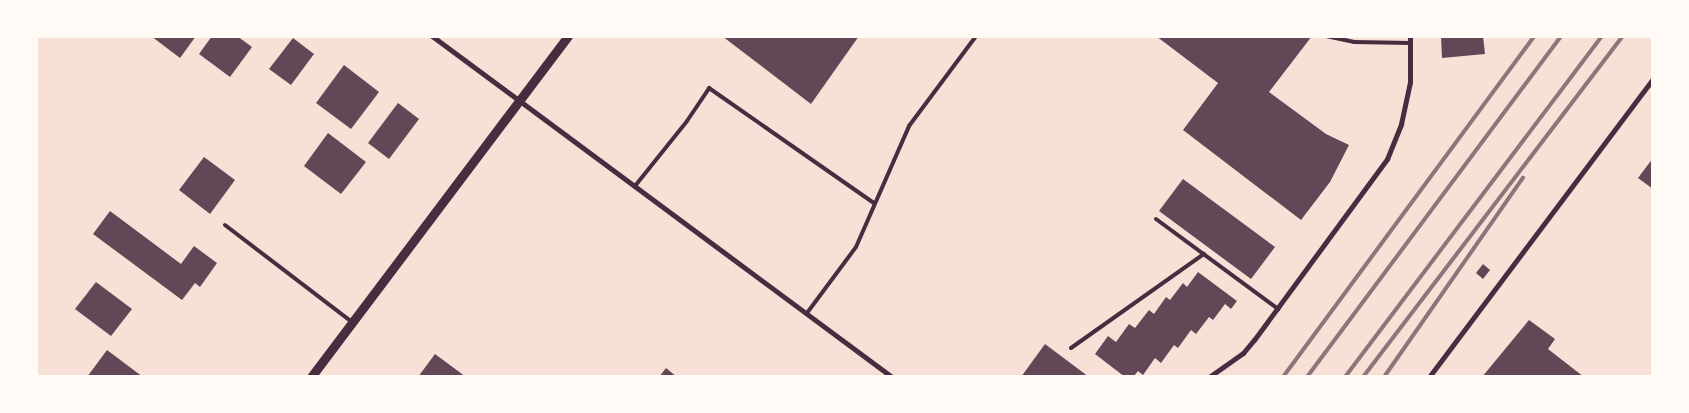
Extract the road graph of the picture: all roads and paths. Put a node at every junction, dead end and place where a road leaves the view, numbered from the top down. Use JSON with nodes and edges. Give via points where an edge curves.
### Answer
{"nodes":[{"id":1,"x":432,"y":36,"type":"edge"},
{"id":2,"x":568,"y":36,"type":"edge"},
{"id":3,"x":976,"y":36,"type":"edge"},
{"id":4,"x":1326,"y":36,"type":"edge"},
{"id":5,"x":1410,"y":36,"type":"edge"},
{"id":6,"x":1410,"y":43,"type":"junction"},
{"id":7,"x":1653,"y":79,"type":"edge"},
{"id":8,"x":519,"y":100,"type":"junction"},
{"id":9,"x":635,"y":186,"type":"junction"},
{"id":10,"x":874,"y":203,"type":"junction"},
{"id":11,"x":1156,"y":219,"type":"dead end"},
{"id":12,"x":225,"y":225,"type":"dead end"},
{"id":13,"x":1204,"y":254,"type":"junction"},
{"id":14,"x":1278,"y":309,"type":"junction"},
{"id":15,"x":807,"y":313,"type":"junction"},
{"id":16,"x":352,"y":322,"type":"junction"},
{"id":17,"x":1071,"y":348,"type":"dead end"},
{"id":18,"x":315,"y":375,"type":"edge"},
{"id":19,"x":892,"y":377,"type":"edge"},
{"id":20,"x":1210,"y":377,"type":"edge"},
{"id":21,"x":1429,"y":377,"type":"edge"}],
"edges":[{"from":1,"to":8,"type":"street"},
{"from":2,"to":8,"type":"street"},
{"from":3,"to":10,"type":"lane","via":[[909,126]]},
{"from":4,"to":6,"type":"lane","via":[[1354,42]]},
{"from":5,"to":6,"type":"street"},
{"from":6,"to":14,"type":"street","via":[[1410,82],[1393,146],[1377,174]]},
{"from":7,"to":21,"type":"street"},
{"from":8,"to":9,"type":"street"},
{"from":8,"to":16,"type":"street"},
{"from":9,"to":10,"type":"lane","via":[[709,88]]},
{"from":9,"to":15,"type":"street"},
{"from":10,"to":15,"type":"lane","via":[[856,247]]},
{"from":11,"to":13,"type":"lane"},
{"from":12,"to":16,"type":"lane"},
{"from":13,"to":14,"type":"lane"},
{"from":13,"to":17,"type":"lane"},
{"from":14,"to":20,"type":"street","via":[[1243,353]]},
{"from":15,"to":19,"type":"street"},
{"from":16,"to":18,"type":"street"}]}
